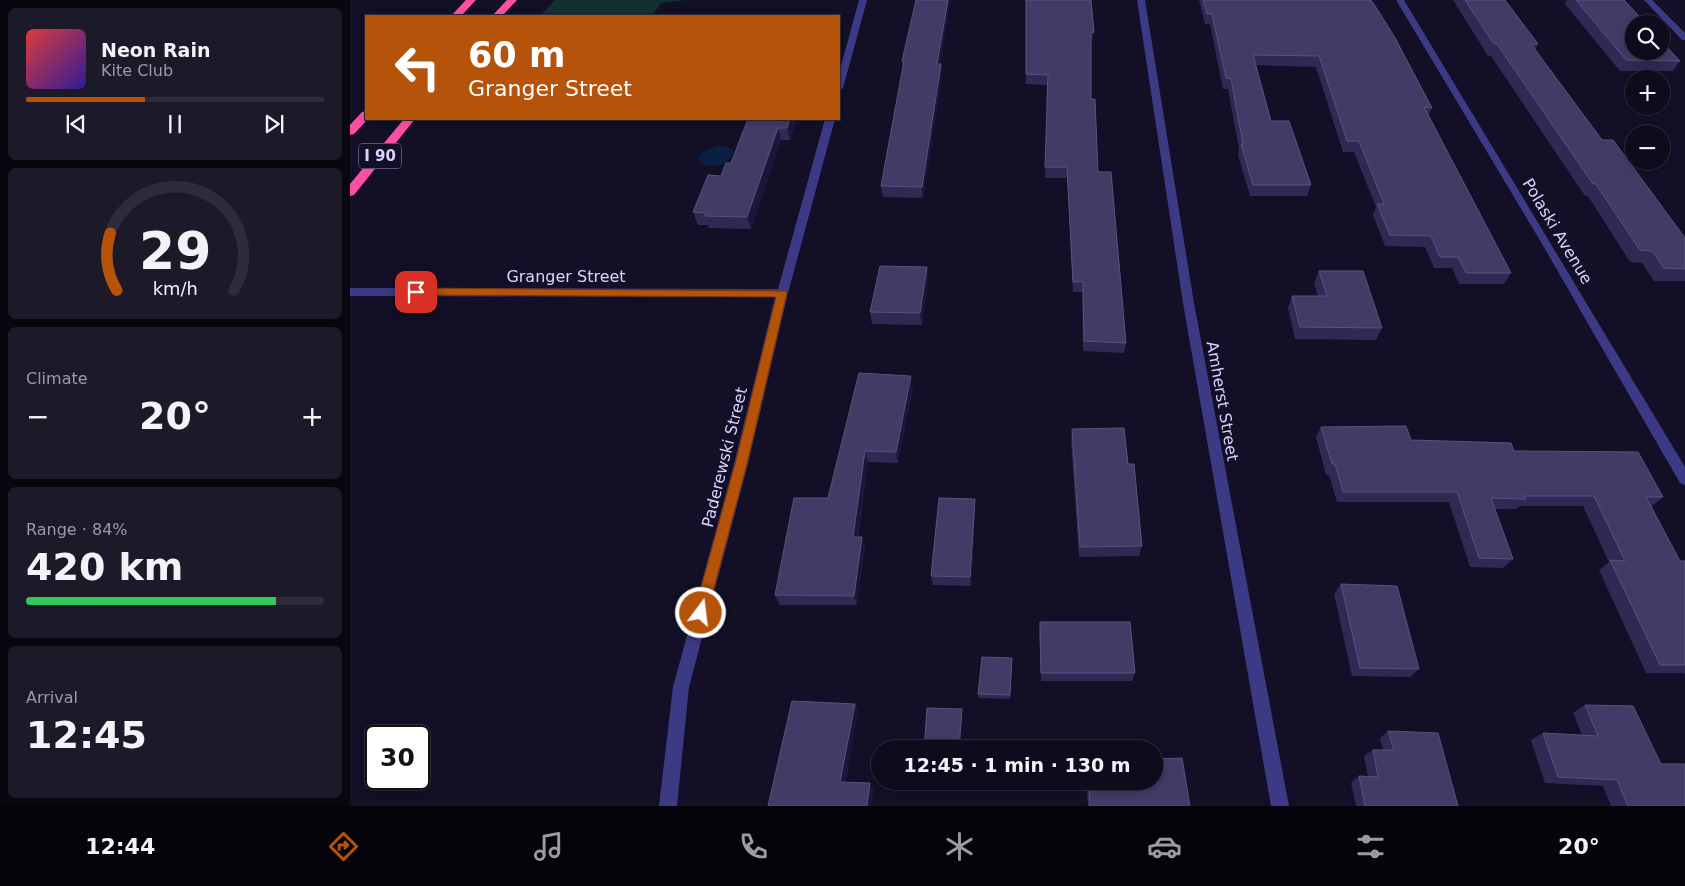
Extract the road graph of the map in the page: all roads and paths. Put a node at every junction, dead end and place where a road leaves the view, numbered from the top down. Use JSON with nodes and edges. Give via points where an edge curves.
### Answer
{"nodes":[{"id":1,"x":471,"y":0,"type":"edge"},
{"id":2,"x":512,"y":0,"type":"edge"},
{"id":3,"x":863,"y":0,"type":"edge"},
{"id":4,"x":1141,"y":0,"type":"edge"},
{"id":5,"x":1400,"y":0,"type":"edge"},
{"id":6,"x":1648,"y":0,"type":"edge"},
{"id":7,"x":457,"y":15,"type":"edge"},
{"id":8,"x":498,"y":15,"type":"edge"},
{"id":9,"x":1685,"y":38,"type":"edge"},
{"id":10,"x":840,"y":84,"type":"edge"},
{"id":11,"x":365,"y":115,"type":"edge"},
{"id":12,"x":409,"y":120,"type":"edge"},
{"id":13,"x":830,"y":120,"type":"edge"},
{"id":14,"x":350,"y":132,"type":"edge"},
{"id":15,"x":350,"y":192,"type":"edge"},
{"id":16,"x":350,"y":292,"type":"edge"},
{"id":17,"x":782,"y":293,"type":"junction"},
{"id":18,"x":1685,"y":480,"type":"edge"},
{"id":19,"x":668,"y":806,"type":"edge"},
{"id":20,"x":1280,"y":806,"type":"edge"}],
"edges":[{"from":1,"to":7,"type":"highway"},
{"from":2,"to":8,"type":"highway"},
{"from":3,"to":10,"type":"street"},
{"from":4,"to":20,"type":"street","name":"Amherst Street","via":[[1235,565]]},
{"from":5,"to":18,"type":"street","name":"Polaski Avenue"},
{"from":6,"to":9,"type":"street"},
{"from":11,"to":14,"type":"highway","number":"I 90"},
{"from":12,"to":15,"type":"highway","number":"I 90"},
{"from":13,"to":17,"type":"street","name":"Paderewski Street"},
{"from":16,"to":17,"type":"street","name":"Granger Street"},
{"from":17,"to":19,"type":"street","name":"Paderewski Street","via":[[741,464],[681,687]]}]}
